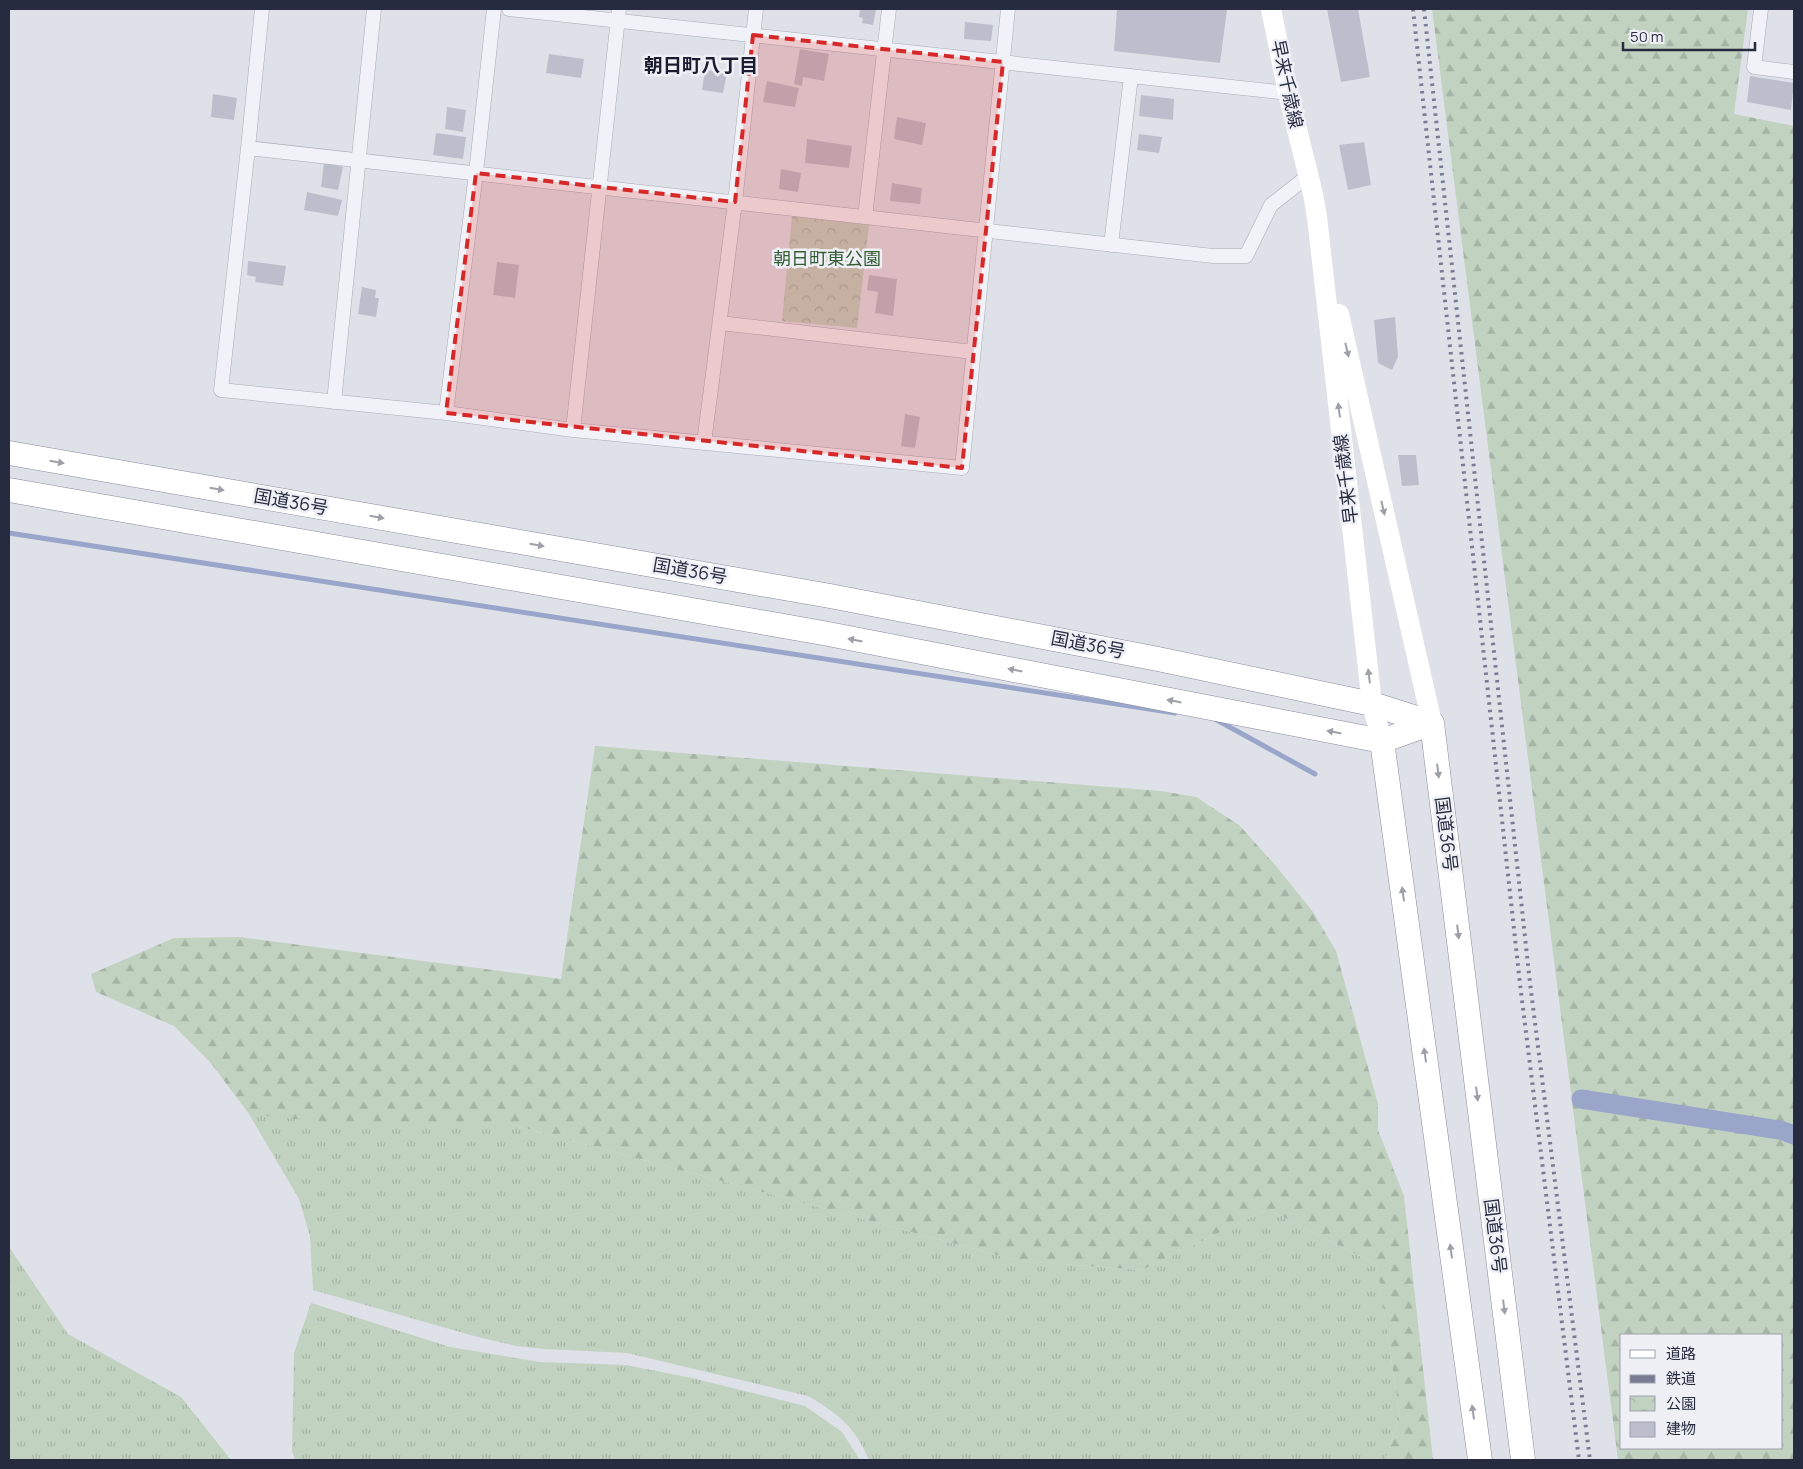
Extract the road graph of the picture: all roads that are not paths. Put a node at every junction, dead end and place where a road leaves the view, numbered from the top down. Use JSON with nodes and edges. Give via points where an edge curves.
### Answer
{"nodes":[{"id":1,"x":262,"y":9,"type":"edge"},
{"id":2,"x":374,"y":9,"type":"edge"},
{"id":3,"x":494,"y":9,"type":"edge"},
{"id":4,"x":509,"y":9,"type":"edge"},
{"id":5,"x":756,"y":9,"type":"edge"},
{"id":6,"x":889,"y":9,"type":"edge"},
{"id":7,"x":1008,"y":9,"type":"edge"},
{"id":8,"x":1271,"y":9,"type":"edge"},
{"id":9,"x":1760,"y":9,"type":"edge"},
{"id":10,"x":619,"y":15,"type":"edge"},
{"id":11,"x":753,"y":35,"type":"junction"},
{"id":12,"x":885,"y":49,"type":"junction"},
{"id":13,"x":1003,"y":62,"type":"junction"},
{"id":14,"x":1794,"y":72,"type":"edge"},
{"id":15,"x":1131,"y":76,"type":"junction"},
{"id":16,"x":1288,"y":93,"type":"junction"},
{"id":17,"x":248,"y":148,"type":"junction"},
{"id":18,"x":359,"y":160,"type":"junction"},
{"id":19,"x":476,"y":173,"type":"junction"},
{"id":20,"x":1308,"y":176,"type":"junction"},
{"id":21,"x":599,"y":187,"type":"junction"},
{"id":22,"x":735,"y":202,"type":"junction"},
{"id":23,"x":865,"y":217,"type":"junction"},
{"id":24,"x":1317,"y":217,"type":"junction"},
{"id":25,"x":985,"y":231,"type":"junction"},
{"id":26,"x":1112,"y":245,"type":"junction"},
{"id":27,"x":720,"y":323,"type":"junction"},
{"id":28,"x":973,"y":352,"type":"junction"},
{"id":29,"x":334,"y":402,"type":"junction"},
{"id":30,"x":446,"y":413,"type":"junction"},
{"id":31,"x":573,"y":430,"type":"junction"},
{"id":32,"x":704,"y":443,"type":"junction"},
{"id":33,"x":9,"y":453,"type":"edge"},
{"id":34,"x":9,"y":490,"type":"edge"},
{"id":35,"x":1372,"y":704,"type":"junction"},
{"id":36,"x":1432,"y":723,"type":"junction"},
{"id":37,"x":1382,"y":741,"type":"junction"},
{"id":38,"x":1480,"y":1460,"type":"edge"},
{"id":39,"x":1523,"y":1460,"type":"edge"}],
"edges":[{"from":1,"to":17,"type":"street"},
{"from":2,"to":18,"type":"street"},
{"from":3,"to":19,"type":"street"},
{"from":4,"to":10,"type":"street"},
{"from":5,"to":11,"type":"street"},
{"from":6,"to":12,"type":"street"},
{"from":7,"to":13,"type":"street"},
{"from":8,"to":16,"type":"main road","name":"早来千歳線"},
{"from":9,"to":14,"type":"street","via":[[1754,66]]},
{"from":10,"to":11,"type":"street"},
{"from":10,"to":21,"type":"street"},
{"from":11,"to":12,"type":"street"},
{"from":11,"to":22,"type":"street"},
{"from":12,"to":13,"type":"street"},
{"from":12,"to":23,"type":"street"},
{"from":13,"to":15,"type":"street"},
{"from":13,"to":25,"type":"street"},
{"from":15,"to":16,"type":"street"},
{"from":15,"to":26,"type":"street"},
{"from":16,"to":20,"type":"main road","name":"早来千歳線"},
{"from":17,"to":18,"type":"street"},
{"from":17,"to":29,"type":"street","via":[[221,390]]},
{"from":18,"to":19,"type":"street"},
{"from":18,"to":29,"type":"street"},
{"from":19,"to":21,"type":"street"},
{"from":19,"to":30,"type":"street"},
{"from":20,"to":24,"type":"main road","name":"早来千歳線"},
{"from":20,"to":26,"type":"street","via":[[1271,205],[1246,256],[1213,256]]},
{"from":21,"to":22,"type":"street"},
{"from":21,"to":31,"type":"street"},
{"from":22,"to":23,"type":"street"},
{"from":22,"to":27,"type":"street"},
{"from":23,"to":25,"type":"street"},
{"from":35,"to":24,"type":"main road","name":"早来千歳線","one_way":true},
{"from":24,"to":36,"type":"main road","name":"早来千歳線","one_way":true},
{"from":25,"to":26,"type":"street"},
{"from":25,"to":28,"type":"street"},
{"from":27,"to":28,"type":"street"},
{"from":27,"to":32,"type":"street"},
{"from":28,"to":32,"type":"street","via":[[962,468]]},
{"from":29,"to":30,"type":"street"},
{"from":30,"to":31,"type":"street"},
{"from":31,"to":32,"type":"street"},
{"from":33,"to":35,"type":"highway","name":"国道36号","one_way":true,"via":[[830,596]]},
{"from":37,"to":34,"type":"highway","one_way":true,"via":[[822,633]]},
{"from":35,"to":36,"type":"highway","name":"国道36号"},
{"from":35,"to":37,"type":"main road","name":"早来千歳線"},
{"from":36,"to":37,"type":"highway"},
{"from":36,"to":39,"type":"highway","name":"国道36号","one_way":true},
{"from":38,"to":37,"type":"highway","one_way":true}]}
